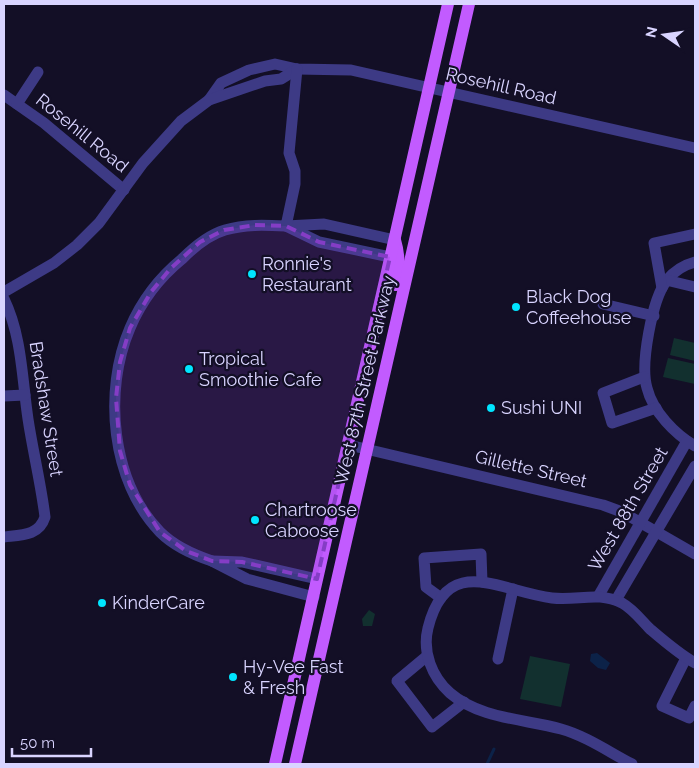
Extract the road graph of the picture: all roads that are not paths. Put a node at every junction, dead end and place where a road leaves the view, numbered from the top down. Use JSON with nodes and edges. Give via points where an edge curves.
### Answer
{"nodes":[{"id":1,"x":448,"y":4,"type":"edge"},
{"id":2,"x":469,"y":4,"type":"edge"},
{"id":3,"x":297,"y":69,"type":"junction"},
{"id":4,"x":38,"y":72,"type":"dead end"},
{"id":5,"x":428,"y":88,"type":"junction"},
{"id":6,"x":450,"y":92,"type":"junction"},
{"id":7,"x":4,"y":95,"type":"edge"},
{"id":8,"x":17,"y":104,"type":"junction"},
{"id":9,"x":695,"y":148,"type":"edge"},
{"id":10,"x":124,"y":190,"type":"junction"},
{"id":11,"x":286,"y":226,"type":"junction"},
{"id":12,"x":695,"y":234,"type":"edge"},
{"id":13,"x":395,"y":240,"type":"junction"},
{"id":14,"x":390,"y":257,"type":"junction"},
{"id":15,"x":695,"y":262,"type":"edge"},
{"id":16,"x":664,"y":284,"type":"junction"},
{"id":17,"x":695,"y":287,"type":"edge"},
{"id":18,"x":4,"y":292,"type":"edge"},
{"id":19,"x":4,"y":299,"type":"edge"},
{"id":20,"x":603,"y":304,"type":"dead end"},
{"id":21,"x":654,"y":316,"type":"junction"},
{"id":22,"x":394,"y":325,"type":"junction"},
{"id":23,"x":644,"y":377,"type":"junction"},
{"id":24,"x":25,"y":395,"type":"junction"},
{"id":25,"x":4,"y":396,"type":"edge"},
{"id":26,"x":656,"y":408,"type":"junction"},
{"id":27,"x":691,"y":444,"type":"edge"},
{"id":28,"x":349,"y":445,"type":"junction"},
{"id":29,"x":367,"y":449,"type":"junction"},
{"id":30,"x":695,"y":466,"type":"edge"},
{"id":31,"x":640,"y":523,"type":"junction"},
{"id":32,"x":656,"y":532,"type":"junction"},
{"id":33,"x":4,"y":537,"type":"edge"},
{"id":34,"x":695,"y":554,"type":"edge"},
{"id":35,"x":212,"y":561,"type":"junction"},
{"id":36,"x":317,"y":579,"type":"junction"},
{"id":37,"x":482,"y":582,"type":"junction"},
{"id":38,"x":514,"y":589,"type":"junction"},
{"id":39,"x":599,"y":595,"type":"junction"},
{"id":40,"x":314,"y":598,"type":"junction"},
{"id":41,"x":441,"y":598,"type":"junction"},
{"id":42,"x":616,"y":600,"type":"junction"},
{"id":43,"x":427,"y":656,"type":"junction"},
{"id":44,"x":498,"y":659,"type":"dead end"},
{"id":45,"x":690,"y":660,"type":"edge"},
{"id":46,"x":310,"y":695,"type":"junction"},
{"id":47,"x":464,"y":702,"type":"junction"},
{"id":48,"x":695,"y":706,"type":"edge"},
{"id":49,"x":275,"y":764,"type":"edge"},
{"id":50,"x":295,"y":764,"type":"edge"},
{"id":51,"x":632,"y":764,"type":"edge"}],
"edges":[{"from":1,"to":5,"type":"main road","name":"West 87th Street Parkway"},
{"from":2,"to":6,"type":"main road","name":"West 87th Street Parkway"},
{"from":3,"to":5,"type":"street","name":"Rosehill Road","via":[[351,70]]},
{"from":3,"to":10,"type":"street","name":"Rosehill Road","via":[[275,64],[249,70],[221,83],[209,100],[164,137]]},
{"from":3,"to":11,"type":"street","via":[[289,153],[295,184]]},
{"from":4,"to":8,"type":"street","name":"Rosehill Road"},
{"from":5,"to":6,"type":"street","name":"Rosehill Road"},
{"from":5,"to":13,"type":"main road","name":"West 87th Street Parkway"},
{"from":6,"to":9,"type":"street","name":"Rosehill Road"},
{"from":6,"to":22,"type":"main road","name":"West 87th Street Parkway"},
{"from":7,"to":8,"type":"street","name":"Rosehill Road"},
{"from":8,"to":10,"type":"street","name":"Rosehill Road"},
{"from":10,"to":18,"type":"street","name":"Rosehill Road","via":[[78,245]]},
{"from":11,"to":13,"type":"street","via":[[324,224]]},
{"from":11,"to":14,"type":"street","via":[[319,242]]},
{"from":11,"to":35,"type":"street","via":[[255,225],[224,230],[200,242],[150,292],[130,328],[120,362],[115,420],[130,484],[160,532],[186,551]]},
{"from":12,"to":16,"type":"street","via":[[654,243]]},
{"from":13,"to":14,"type":"main road","name":"West 87th Street Parkway"},
{"from":13,"to":22,"type":"main road","via":[[400,266],[392,302]]},
{"from":14,"to":28,"type":"main road","name":"West 87th Street Parkway"},
{"from":15,"to":16,"type":"street","via":[[675,271]]},
{"from":16,"to":17,"type":"street"},
{"from":16,"to":21,"type":"street"},
{"from":19,"to":24,"type":"street","name":"Bradshaw Street","via":[[17,336]]},
{"from":20,"to":21,"type":"street"},
{"from":21,"to":23,"type":"street"},
{"from":22,"to":29,"type":"main road","name":"West 87th Street Parkway"},
{"from":23,"to":26,"type":"street"},
{"from":23,"to":26,"type":"street","via":[[603,392],[612,423]]},
{"from":24,"to":25,"type":"street"},
{"from":24,"to":33,"type":"street","name":"Bradshaw Street","via":[[45,517],[42,526],[30,534]]},
{"from":26,"to":27,"type":"street"},
{"from":27,"to":31,"type":"street","name":"West 88th Street"},
{"from":28,"to":29,"type":"street","name":"Gillette Street"},
{"from":28,"to":36,"type":"main road","name":"West 87th Street Parkway"},
{"from":29,"to":31,"type":"street","name":"Gillette Street","via":[[577,497],[622,512]]},
{"from":29,"to":46,"type":"main road","name":"West 87th Street Parkway"},
{"from":30,"to":32,"type":"street","name":"West 88th Street"},
{"from":31,"to":32,"type":"street","name":"Gillette Street"},
{"from":31,"to":39,"type":"street","name":"West 88th Street"},
{"from":32,"to":34,"type":"street","name":"Gillette Street"},
{"from":32,"to":42,"type":"street","name":"West 88th Street"},
{"from":35,"to":36,"type":"street","via":[[242,562]]},
{"from":35,"to":40,"type":"street","via":[[247,579]]},
{"from":36,"to":40,"type":"main road","name":"West 87th Street Parkway"},
{"from":36,"to":46,"type":"main road","via":[[324,603],[304,685]]},
{"from":37,"to":38,"type":"street"},
{"from":37,"to":41,"type":"street","via":[[462,583]]},
{"from":37,"to":41,"type":"street","via":[[481,554],[424,558],[426,587]]},
{"from":38,"to":39,"type":"street","via":[[565,599]]},
{"from":38,"to":44,"type":"street"},
{"from":39,"to":42,"type":"street"},
{"from":40,"to":49,"type":"main road","name":"West 87th Street Parkway"},
{"from":41,"to":43,"type":"street","via":[[432,610],[426,638]]},
{"from":42,"to":45,"type":"street"},
{"from":43,"to":47,"type":"street","via":[[441,684]]},
{"from":43,"to":47,"type":"street","via":[[397,681],[432,727]]},
{"from":45,"to":48,"type":"street","via":[[662,706],[689,718]]},
{"from":46,"to":50,"type":"main road","name":"West 87th Street Parkway"},
{"from":47,"to":51,"type":"street","via":[[488,712],[571,732]]}]}
